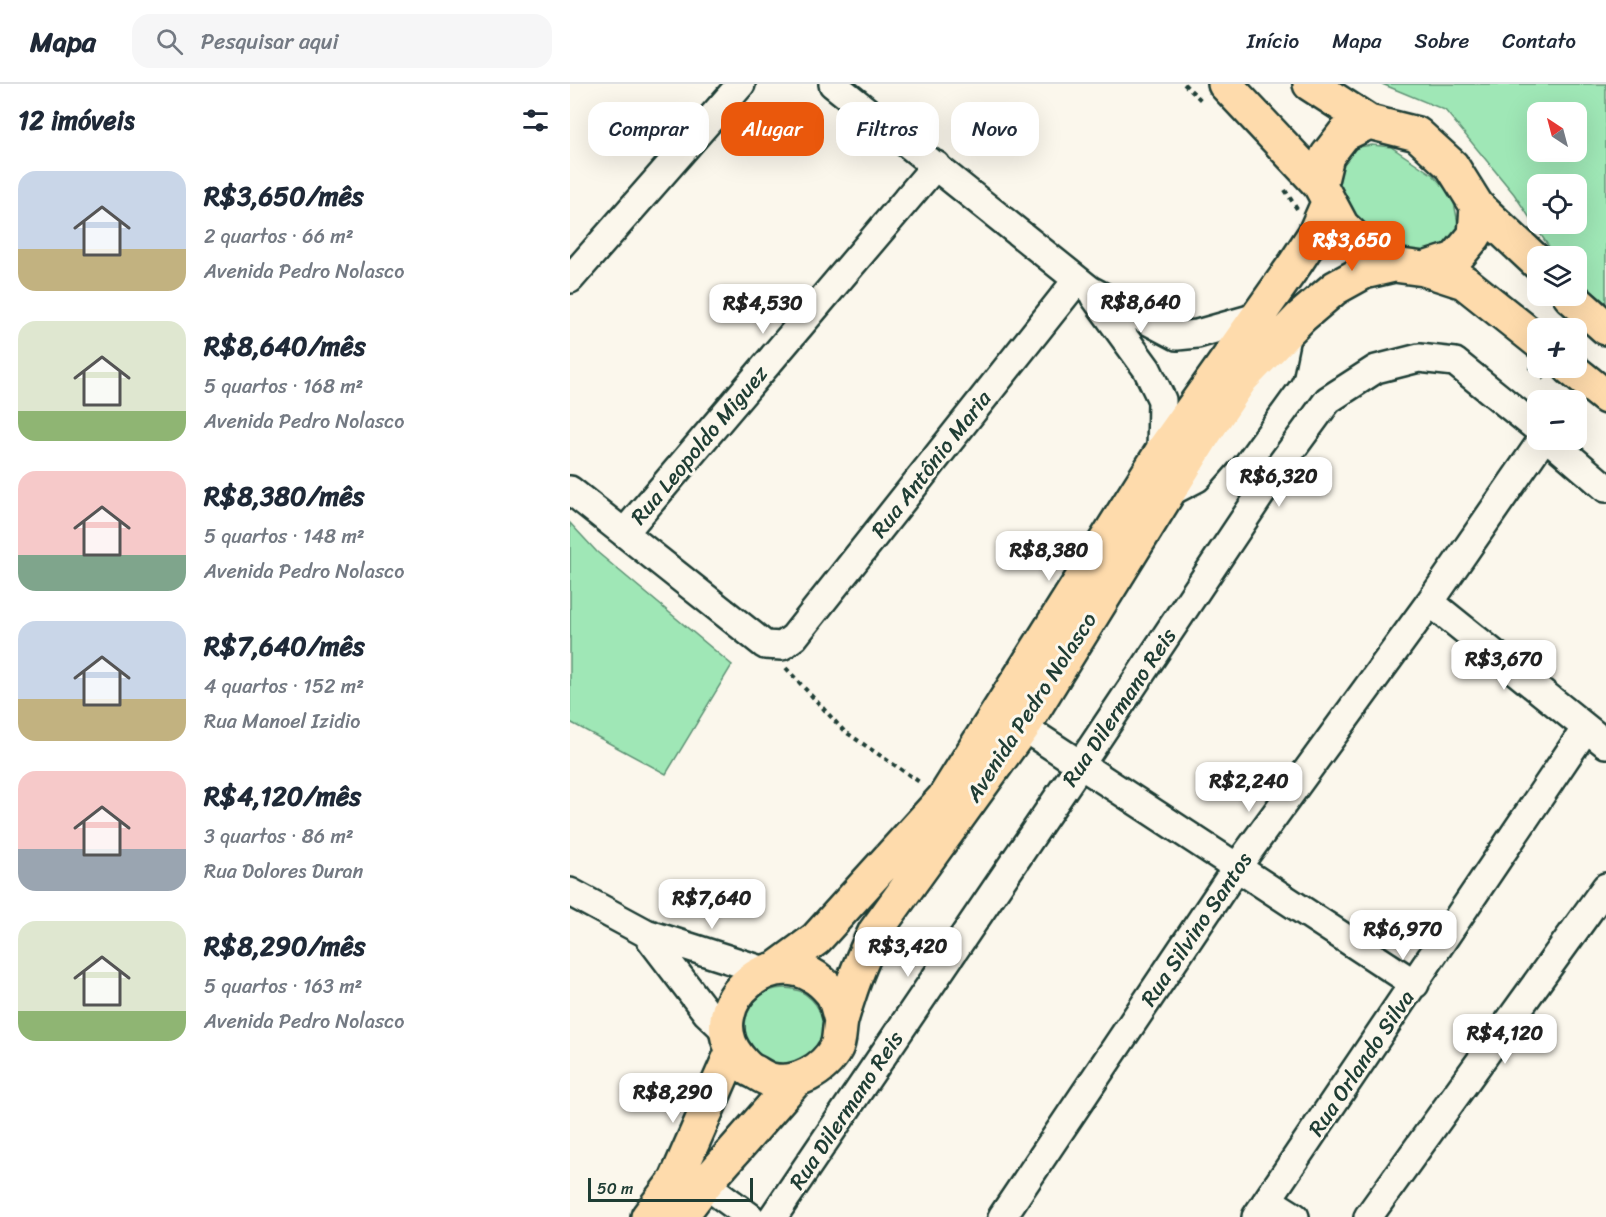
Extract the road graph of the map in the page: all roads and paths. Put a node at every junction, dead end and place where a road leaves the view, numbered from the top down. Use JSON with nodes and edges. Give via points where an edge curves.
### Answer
{"nodes":[{"id":1,"x":741,"y":84,"type":"edge"},
{"id":2,"x":833,"y":84,"type":"edge"},
{"id":3,"x":1225,"y":84,"type":"edge"},
{"id":4,"x":1310,"y":84,"type":"edge"},
{"id":5,"x":1369,"y":122,"type":"junction"},
{"id":6,"x":936,"y":165,"type":"junction"},
{"id":7,"x":1324,"y":194,"type":"junction"},
{"id":8,"x":1477,"y":206,"type":"junction"},
{"id":9,"x":1527,"y":253,"type":"edge"},
{"id":10,"x":1409,"y":267,"type":"junction"},
{"id":11,"x":570,"y":279,"type":"edge"},
{"id":12,"x":1083,"y":285,"type":"junction"},
{"id":13,"x":1581,"y":306,"type":"edge"},
{"id":14,"x":1257,"y":317,"type":"junction"},
{"id":15,"x":1606,"y":328,"type":"edge"},
{"id":16,"x":1527,"y":332,"type":"edge"},
{"id":17,"x":1177,"y":336,"type":"junction"},
{"id":18,"x":1147,"y":369,"type":"junction"},
{"id":19,"x":1582,"y":378,"type":"edge"},
{"id":20,"x":1606,"y":397,"type":"edge"},
{"id":21,"x":1527,"y":420,"type":"edge"},
{"id":22,"x":1535,"y":450,"type":"edge"},
{"id":23,"x":1562,"y":450,"type":"edge"},
{"id":24,"x":1161,"y":453,"type":"junction"},
{"id":25,"x":1606,"y":488,"type":"edge"},
{"id":26,"x":570,"y":490,"type":"edge"},
{"id":27,"x":624,"y":533,"type":"junction"},
{"id":28,"x":1430,"y":602,"type":"junction"},
{"id":29,"x":773,"y":646,"type":"junction"},
{"id":30,"x":1023,"y":727,"type":"junction"},
{"id":31,"x":1596,"y":736,"type":"edge"},
{"id":32,"x":1080,"y":765,"type":"junction"},
{"id":33,"x":944,"y":798,"type":"junction"},
{"id":34,"x":1237,"y":867,"type":"junction"},
{"id":35,"x":1606,"y":886,"type":"edge"},
{"id":36,"x":572,"y":897,"type":"edge"},
{"id":37,"x":646,"y":933,"type":"junction"},
{"id":38,"x":772,"y":969,"type":"junction"},
{"id":39,"x":1415,"y":984,"type":"junction"},
{"id":40,"x":841,"y":1020,"type":"junction"},
{"id":41,"x":730,"y":1041,"type":"junction"},
{"id":42,"x":796,"y":1080,"type":"junction"},
{"id":43,"x":705,"y":1184,"type":"junction"},
{"id":44,"x":1262,"y":1208,"type":"edge"},
{"id":45,"x":648,"y":1217,"type":"edge"},
{"id":46,"x":680,"y":1217,"type":"edge"},
{"id":47,"x":750,"y":1217,"type":"edge"},
{"id":48,"x":773,"y":1217,"type":"edge"},
{"id":49,"x":1002,"y":1217,"type":"edge"},
{"id":50,"x":1294,"y":1217,"type":"edge"},
{"id":51,"x":1368,"y":1217,"type":"edge"}],
"edges":[{"from":1,"to":11,"type":"street"},
{"from":2,"to":6,"type":"street"},
{"from":3,"to":7,"type":"main road"},
{"from":4,"to":5,"type":"main road"},
{"from":5,"to":7,"type":"main road","via":[[1344,134],[1327,156]]},
{"from":5,"to":8,"type":"main road","via":[[1417,134],[1452,166]]},
{"from":6,"to":12,"type":"street"},
{"from":6,"to":27,"type":"street","name":"Rua Leopoldo Miguez"},
{"from":7,"to":10,"type":"main road","via":[[1342,226],[1369,252]]},
{"from":7,"to":14,"type":"main road","name":"Avenida Pedro Nolasco","via":[[1314,235]]},
{"from":8,"to":9,"type":"main road"},
{"from":8,"to":10,"type":"main road","via":[[1475,235],[1455,259]]},
{"from":10,"to":16,"type":"main road","via":[[1464,282]]},
{"from":10,"to":30,"type":"main road","name":"Avenida Pedro Nolasco","via":[[1364,272],[1335,288],[1242,378]]},
{"from":12,"to":17,"type":"street"},
{"from":12,"to":18,"type":"street"},
{"from":12,"to":29,"type":"street","name":"Rua Antônio Maria","via":[[801,627]]},
{"from":13,"to":15,"type":"main road"},
{"from":14,"to":17,"type":"street"},
{"from":14,"to":24,"type":"main road","name":"Avenida Pedro Nolasco"},
{"from":17,"to":18,"type":"street","via":[[1156,351]]},
{"from":18,"to":24,"type":"street","via":[[1162,400]]},
{"from":19,"to":20,"type":"main road"},
{"from":21,"to":32,"type":"street","name":"Rua Dilermano Reis","via":[[1455,362],[1419,358],[1376,369],[1328,400]]},
{"from":22,"to":28,"type":"street","name":"Rua Silvino Santos"},
{"from":23,"to":25,"type":"street"},
{"from":24,"to":33,"type":"main road","name":"Avenida Pedro Nolasco"},
{"from":26,"to":27,"type":"street"},
{"from":27,"to":29,"type":"street"},
{"from":28,"to":31,"type":"street"},
{"from":28,"to":34,"type":"street","name":"Rua Silvino Santos"},
{"from":29,"to":33,"type":"path","via":[[844,731]]},
{"from":30,"to":32,"type":"street"},
{"from":30,"to":40,"type":"main road","name":"Avenida Pedro Nolasco","via":[[875,932]]},
{"from":31,"to":39,"type":"street","name":"Rua Orlando Silva"},
{"from":32,"to":34,"type":"street"},
{"from":32,"to":48,"type":"street","name":"Rua Dilermano Reis"},
{"from":33,"to":38,"type":"main road","name":"Avenida Pedro Nolasco","via":[[816,939]]},
{"from":34,"to":39,"type":"street"},
{"from":34,"to":49,"type":"street","name":"Rua Silvino Santos"},
{"from":35,"to":51,"type":"street"},
{"from":36,"to":37,"type":"street"},
{"from":37,"to":38,"type":"street"},
{"from":37,"to":41,"type":"street"},
{"from":38,"to":40,"type":"main road","via":[[808,972],[831,992]]},
{"from":38,"to":41,"type":"main road","via":[[743,984],[730,1006]]},
{"from":39,"to":44,"type":"street","name":"Rua Orlando Silva"},
{"from":40,"to":42,"type":"main road","via":[[837,1047],[820,1068]]},
{"from":41,"to":42,"type":"main road","via":[[748,1069],[771,1080]]},
{"from":41,"to":45,"type":"main road","via":[[676,1180]]},
{"from":42,"to":43,"type":"main road"},
{"from":43,"to":46,"type":"main road"},
{"from":43,"to":47,"type":"street"},
{"from":44,"to":50,"type":"street"}]}
